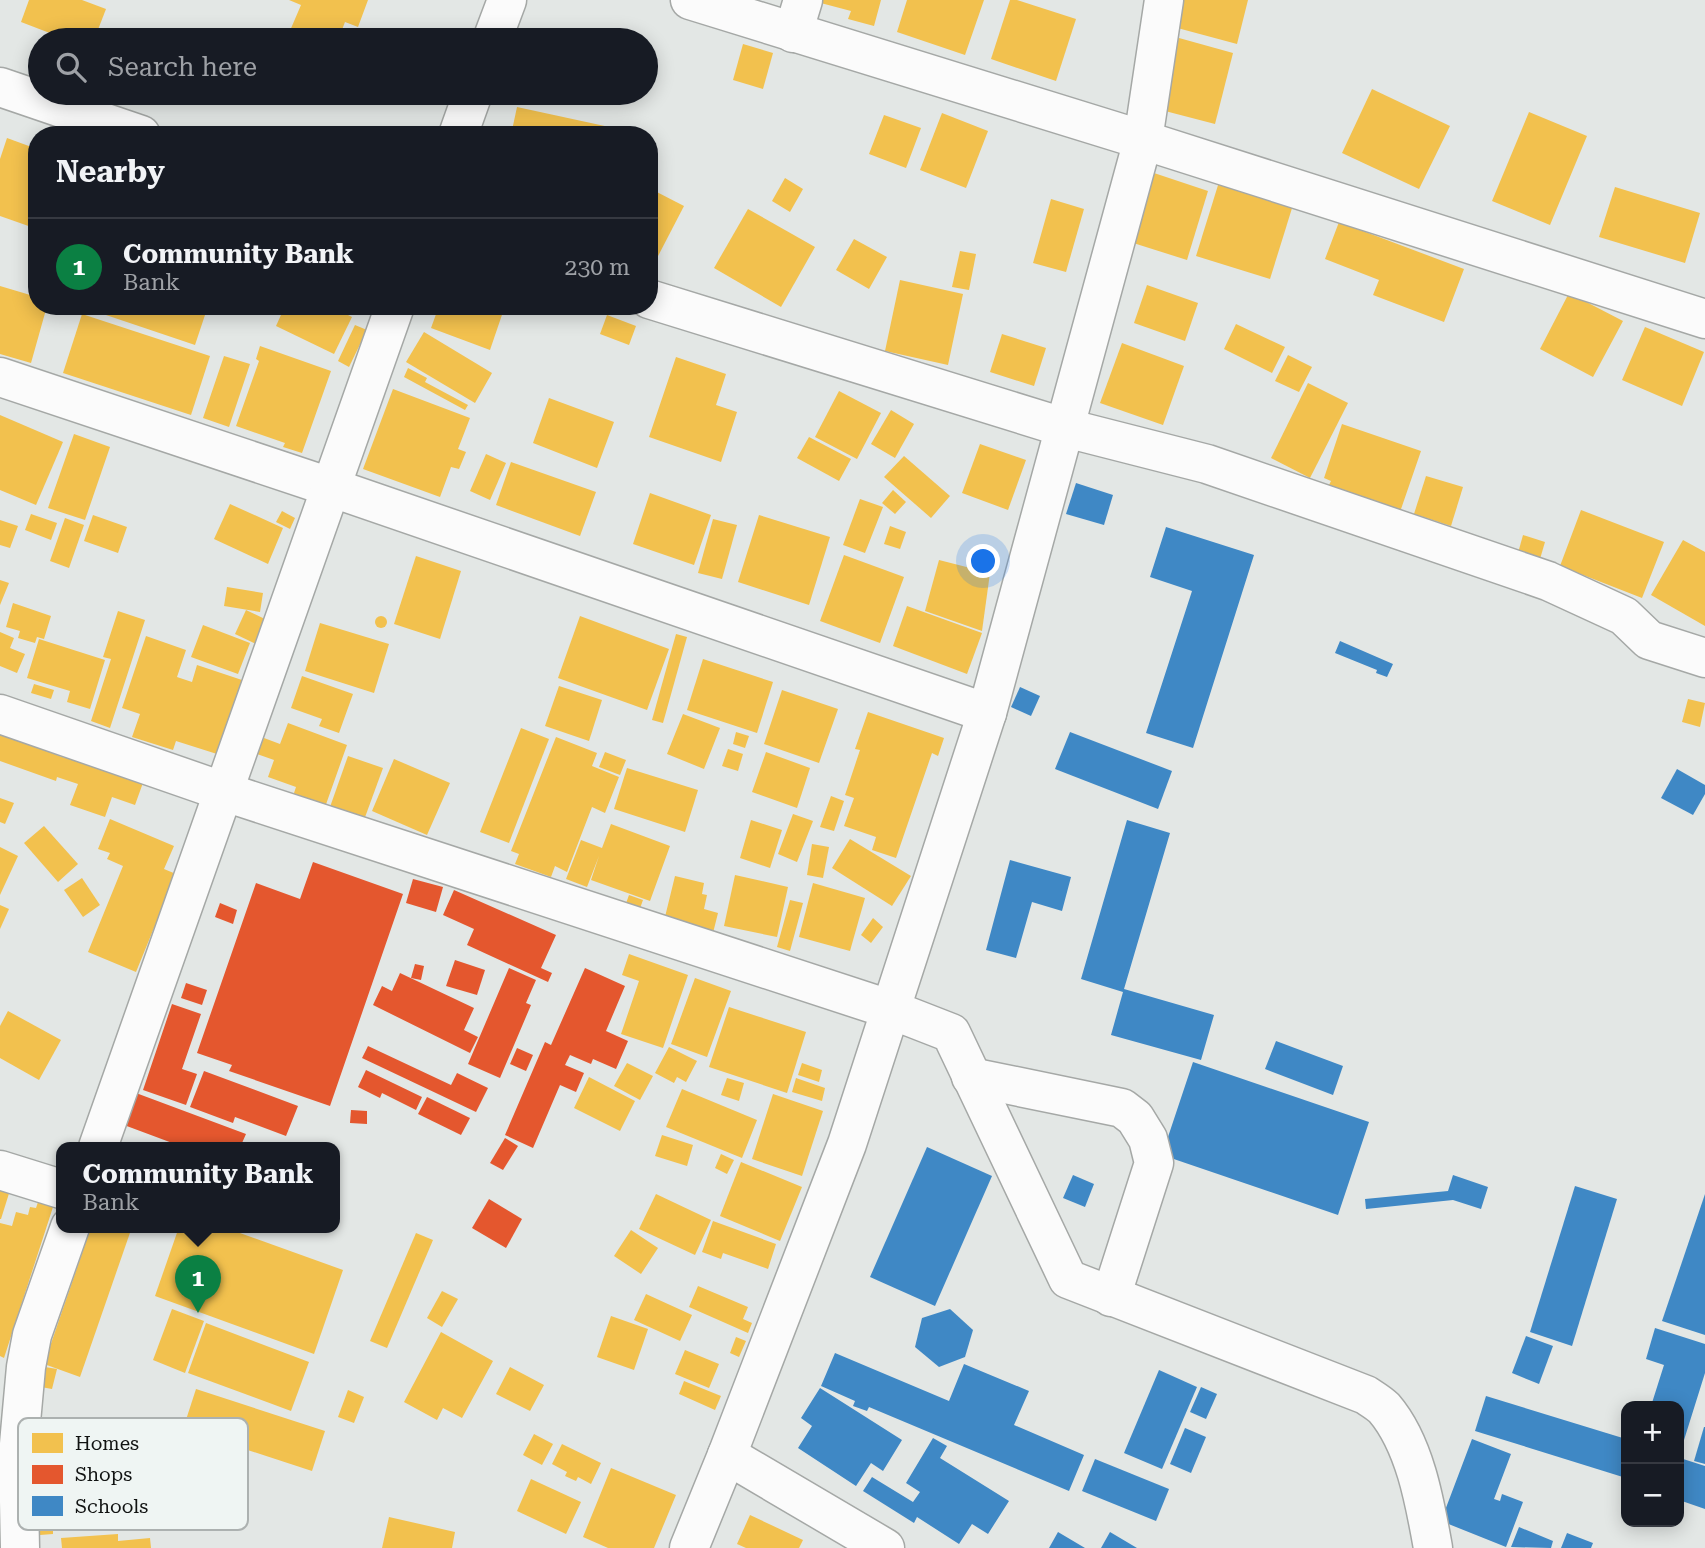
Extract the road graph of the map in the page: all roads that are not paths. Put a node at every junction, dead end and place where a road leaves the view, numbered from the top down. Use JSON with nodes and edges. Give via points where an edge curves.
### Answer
{"nodes":[{"id":1,"x":507,"y":0,"type":"edge"},
{"id":2,"x":690,"y":0,"type":"edge"},
{"id":3,"x":1164,"y":0,"type":"edge"},
{"id":4,"x":798,"y":16,"type":"edge"},
{"id":5,"x":496,"y":28,"type":"edge"},
{"id":6,"x":0,"y":87,"type":"edge"},
{"id":7,"x":28,"y":97,"type":"edge"},
{"id":8,"x":53,"y":105,"type":"edge"},
{"id":9,"x":469,"y":105,"type":"edge"},
{"id":10,"x":115,"y":126,"type":"edge"},
{"id":11,"x":461,"y":126,"type":"edge"},
{"id":12,"x":1143,"y":140,"type":"junction"},
{"id":13,"x":658,"y":302,"type":"edge"},
{"id":14,"x":392,"y":315,"type":"edge"},
{"id":15,"x":1705,"y":319,"type":"edge"},
{"id":16,"x":0,"y":377,"type":"edge"},
{"id":17,"x":1066,"y":428,"type":"junction"},
{"id":18,"x":330,"y":486,"type":"junction"},
{"id":19,"x":1705,"y":658,"type":"edge"},
{"id":20,"x":987,"y":713,"type":"junction"},
{"id":21,"x":0,"y":714,"type":"edge"},
{"id":22,"x":222,"y":791,"type":"junction"},
{"id":23,"x":892,"y":1010,"type":"junction"},
{"id":24,"x":971,"y":1077,"type":"junction"},
{"id":25,"x":100,"y":1142,"type":"edge"},
{"id":26,"x":0,"y":1170,"type":"edge"},
{"id":27,"x":56,"y":1187,"type":"edge"},
{"id":28,"x":68,"y":1233,"type":"edge"},
{"id":29,"x":1111,"y":1297,"type":"junction"},
{"id":30,"x":9,"y":1452,"type":"edge"},
{"id":31,"x":727,"y":1455,"type":"junction"},
{"id":32,"x":20,"y":1548,"type":"edge"},
{"id":33,"x":689,"y":1548,"type":"edge"},
{"id":34,"x":885,"y":1548,"type":"edge"},
{"id":35,"x":1433,"y":1548,"type":"edge"}],
"edges":[{"from":1,"to":5,"type":"street"},
{"from":2,"to":4,"type":"street"},
{"from":3,"to":12,"type":"street"},
{"from":4,"to":12,"type":"street"},
{"from":6,"to":7,"type":"street"},
{"from":8,"to":10,"type":"street"},
{"from":9,"to":11,"type":"street"},
{"from":12,"to":15,"type":"street"},
{"from":12,"to":17,"type":"street"},
{"from":13,"to":17,"type":"street"},
{"from":14,"to":18,"type":"street"},
{"from":16,"to":18,"type":"street"},
{"from":17,"to":19,"type":"street","via":[[1208,464],[1548,581],[1624,617],[1648,640]]},
{"from":17,"to":20,"type":"street"},
{"from":18,"to":20,"type":"street"},
{"from":18,"to":22,"type":"street"},
{"from":20,"to":23,"type":"street"},
{"from":21,"to":22,"type":"street"},
{"from":22,"to":23,"type":"street"},
{"from":22,"to":25,"type":"street"},
{"from":23,"to":24,"type":"street","via":[[951,1033]]},
{"from":23,"to":31,"type":"street","via":[[847,1144]]},
{"from":24,"to":29,"type":"street","via":[[1068,1279]]},
{"from":24,"to":29,"type":"street","via":[[1122,1108],[1135,1118],[1148,1139],[1154,1163]]},
{"from":26,"to":27,"type":"street"},
{"from":28,"to":30,"type":"street","via":[[32,1335]]},
{"from":29,"to":35,"type":"street","via":[[1366,1395],[1383,1407],[1400,1433],[1423,1490]]},
{"from":30,"to":32,"type":"street"},
{"from":31,"to":33,"type":"street"},
{"from":31,"to":34,"type":"street"}]}
